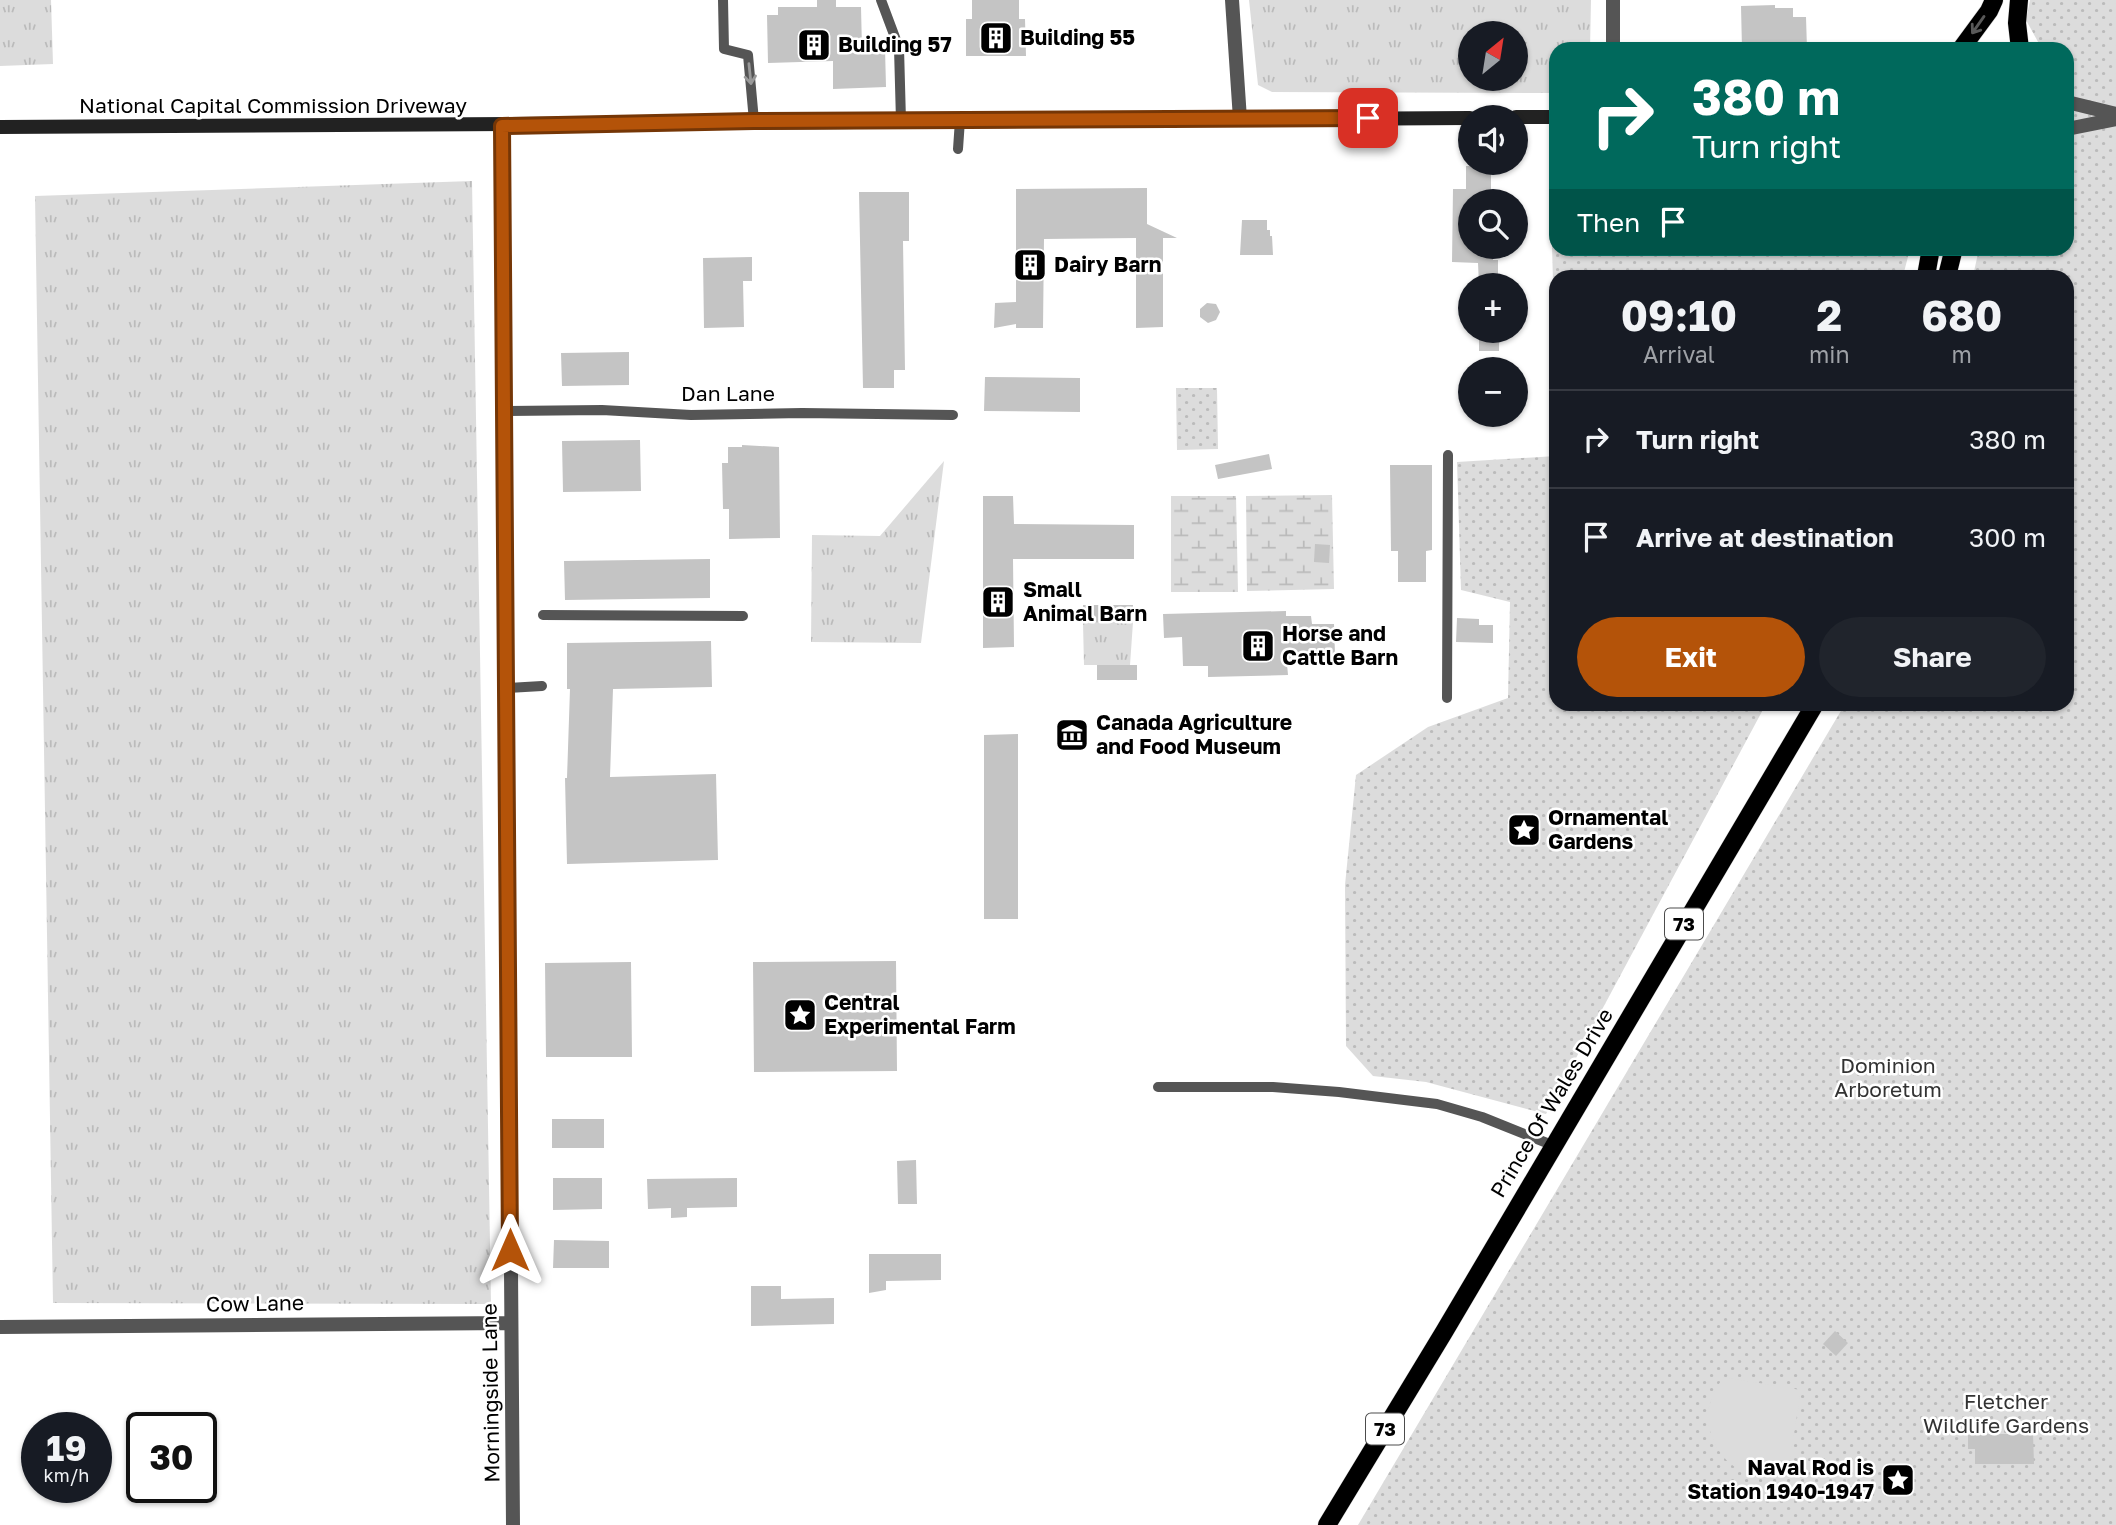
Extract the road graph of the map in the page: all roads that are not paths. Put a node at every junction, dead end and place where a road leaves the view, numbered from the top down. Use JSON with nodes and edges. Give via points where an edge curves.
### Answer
{"nodes":[{"id":1,"x":723,"y":0,"type":"edge"},
{"id":2,"x":881,"y":0,"type":"edge"},
{"id":3,"x":1232,"y":0,"type":"edge"},
{"id":4,"x":1613,"y":0,"type":"edge"},
{"id":5,"x":1994,"y":0,"type":"edge"},
{"id":6,"x":2019,"y":0,"type":"edge"},
{"id":7,"x":1613,"y":42,"type":"edge"},
{"id":8,"x":1966,"y":42,"type":"edge"},
{"id":9,"x":2019,"y":42,"type":"edge"},
{"id":10,"x":2074,"y":104,"type":"edge"},
{"id":11,"x":2116,"y":114,"type":"edge"},
{"id":12,"x":1528,"y":117,"type":"edge"},
{"id":13,"x":1549,"y":117,"type":"edge"},
{"id":14,"x":1458,"y":118,"type":"edge"},
{"id":15,"x":1240,"y":119,"type":"junction"},
{"id":16,"x":2116,"y":119,"type":"edge"},
{"id":17,"x":960,"y":120,"type":"junction"},
{"id":18,"x":754,"y":121,"type":"junction"},
{"id":19,"x":901,"y":121,"type":"junction"},
{"id":20,"x":502,"y":126,"type":"junction"},
{"id":21,"x":0,"y":127,"type":"edge"},
{"id":22,"x":2074,"y":128,"type":"edge"},
{"id":23,"x":958,"y":149,"type":"dead end"},
{"id":24,"x":503,"y":411,"type":"junction"},
{"id":25,"x":953,"y":415,"type":"dead end"},
{"id":26,"x":1448,"y":455,"type":"dead end"},
{"id":27,"x":543,"y":615,"type":"dead end"},
{"id":28,"x":743,"y":616,"type":"dead end"},
{"id":29,"x":542,"y":686,"type":"dead end"},
{"id":30,"x":507,"y":688,"type":"junction"},
{"id":31,"x":1447,"y":698,"type":"dead end"},
{"id":32,"x":1811,"y":711,"type":"edge"},
{"id":33,"x":1158,"y":1087,"type":"dead end"},
{"id":34,"x":1552,"y":1145,"type":"junction"},
{"id":35,"x":511,"y":1323,"type":"junction"},
{"id":36,"x":0,"y":1327,"type":"edge"},
{"id":37,"x":513,"y":1525,"type":"edge"},
{"id":38,"x":1327,"y":1525,"type":"edge"}],
"edges":[{"from":1,"to":18,"type":"lane","one_way":true,"via":[[724,49],[748,55]]},
{"from":2,"to":19,"type":"lane","via":[[899,48]]},
{"from":3,"to":15,"type":"street"},
{"from":4,"to":7,"type":"street"},
{"from":5,"to":8,"type":"main road","one_way":true},
{"from":6,"to":9,"type":"main road"},
{"from":10,"to":11,"type":"street"},
{"from":12,"to":13,"type":"street"},
{"from":14,"to":15,"type":"street","name":"National Capital Commission Driveway"},
{"from":15,"to":17,"type":"street","name":"National Capital Commission Driveway"},
{"from":16,"to":22,"type":"street"},
{"from":17,"to":19,"type":"street","name":"National Capital Commission Driveway"},
{"from":17,"to":23,"type":"lane"},
{"from":18,"to":19,"type":"street","name":"National Capital Commission Driveway"},
{"from":18,"to":20,"type":"street","name":"National Capital Commission Driveway"},
{"from":20,"to":21,"type":"street","name":"National Capital Commission Driveway"},
{"from":20,"to":24,"type":"street","name":"Morningside Lane"},
{"from":24,"to":25,"type":"lane","name":"Dan Lane"},
{"from":24,"to":30,"type":"street","name":"Morningside Lane"},
{"from":26,"to":31,"type":"lane"},
{"from":27,"to":28,"type":"lane"},
{"from":29,"to":30,"type":"lane"},
{"from":30,"to":35,"type":"street","name":"Morningside Lane"},
{"from":32,"to":34,"type":"main road","name":"Prince Of Wales Drive","number":"73"},
{"from":33,"to":34,"type":"lane","via":[[1285,1088],[1437,1104]]},
{"from":34,"to":38,"type":"main road","name":"Prince Of Wales Drive","number":"73"},
{"from":35,"to":36,"type":"street","name":"Cow Lane"},
{"from":35,"to":37,"type":"street","name":"Morningside Lane"}]}
